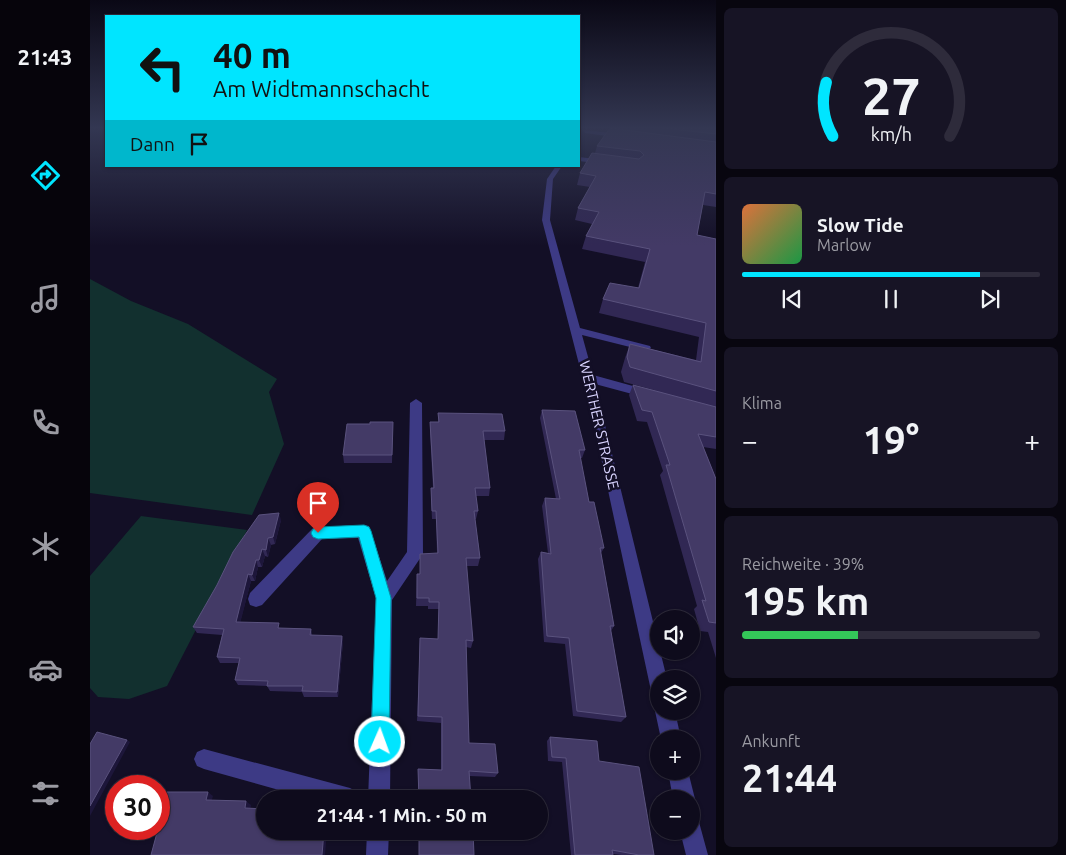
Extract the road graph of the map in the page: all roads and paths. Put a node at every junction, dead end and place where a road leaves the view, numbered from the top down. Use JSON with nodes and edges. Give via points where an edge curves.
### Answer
{"nodes":[{"id":1,"x":558,"y":167,"type":"edge"},
{"id":2,"x":576,"y":330,"type":"junction"},
{"id":3,"x":655,"y":351,"type":"edge"},
{"id":4,"x":589,"y":378,"type":"junction"},
{"id":5,"x":662,"y":398,"type":"edge"},
{"id":6,"x":416,"y":403,"type":"dead end"},
{"id":7,"x":384,"y":598,"type":"junction"},
{"id":8,"x":256,"y":599,"type":"dead end"},
{"id":9,"x":655,"y":670,"type":"edge"},
{"id":10,"x":204,"y":759,"type":"dead end"},
{"id":11,"x":317,"y":790,"type":"edge"},
{"id":12,"x":379,"y":790,"type":"edge"},
{"id":13,"x":378,"y":840,"type":"edge"},
{"id":14,"x":693,"y":840,"type":"edge"},
{"id":15,"x":377,"y":855,"type":"edge"},
{"id":16,"x":697,"y":855,"type":"edge"}],
"edges":[{"from":1,"to":2,"type":"street","name":"WERTHER STRASSE","via":[[550,179],[546,220]]},
{"from":2,"to":3,"type":"street"},
{"from":2,"to":4,"type":"street","name":"WERTHER STRASSE"},
{"from":4,"to":5,"type":"street"},
{"from":4,"to":9,"type":"street","name":"WERTHER STRASSE"},
{"from":6,"to":7,"type":"street","via":[[415,554]]},
{"from":7,"to":8,"type":"street","via":[[364,531],[318,533]]},
{"from":7,"to":12,"type":"street"},
{"from":10,"to":11,"type":"street"},
{"from":13,"to":15,"type":"street"},
{"from":14,"to":16,"type":"street"}]}
